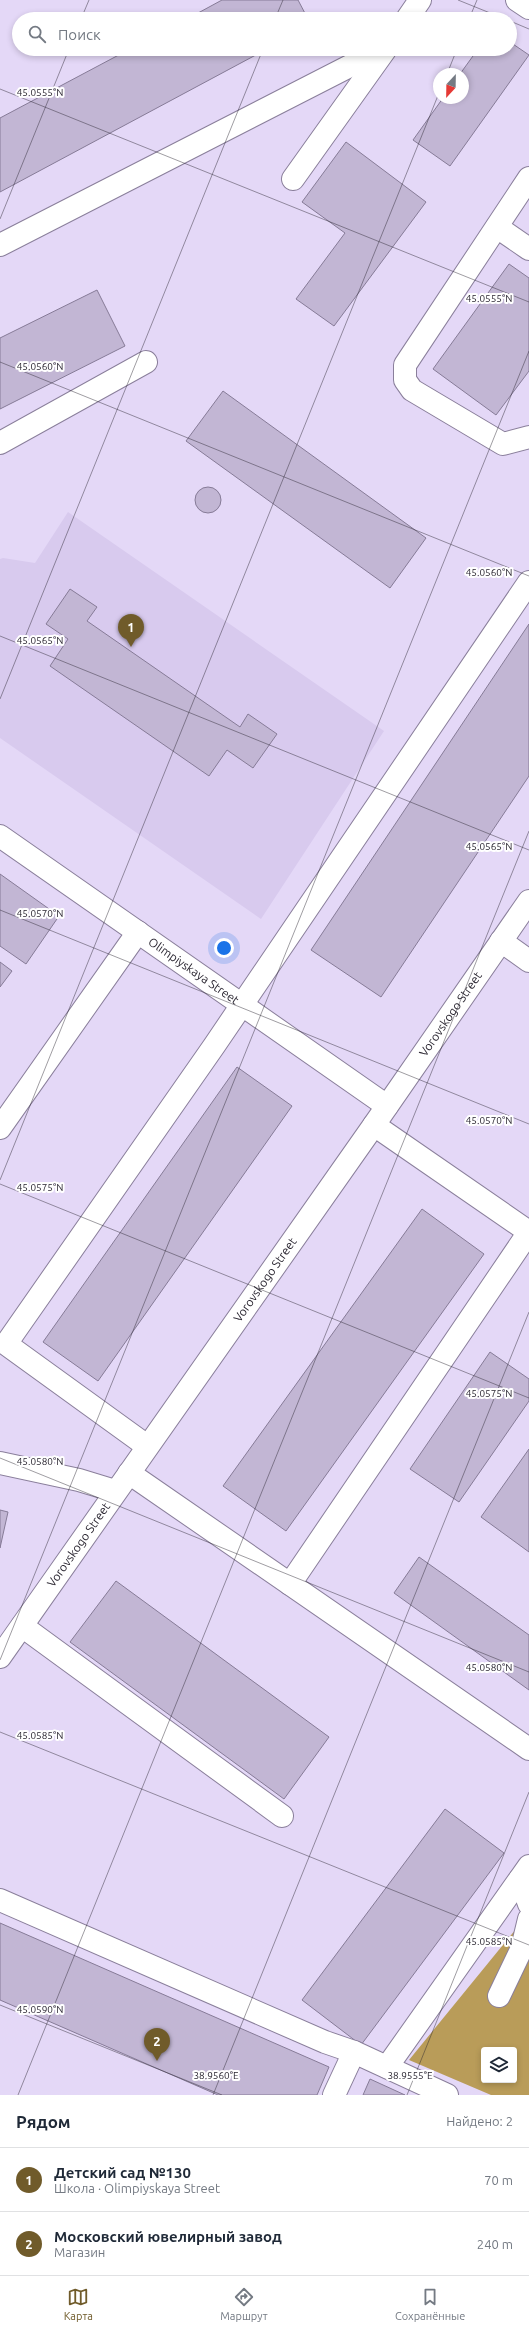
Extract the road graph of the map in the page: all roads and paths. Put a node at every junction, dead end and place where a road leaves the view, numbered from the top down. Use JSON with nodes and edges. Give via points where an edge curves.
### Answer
{"nodes":[{"id":1,"x":420,"y":0,"type":"edge"},
{"id":2,"x":517,"y":0,"type":"edge"},
{"id":3,"x":529,"y":8,"type":"edge"},
{"id":4,"x":412,"y":12,"type":"edge"},
{"id":5,"x":370,"y":56,"type":"edge"},
{"id":6,"x":379,"y":56,"type":"edge"},
{"id":7,"x":529,"y":178,"type":"edge"},
{"id":8,"x":293,"y":179,"type":"dead end"},
{"id":9,"x":497,"y":227,"type":"junction"},
{"id":10,"x":0,"y":245,"type":"edge"},
{"id":11,"x":529,"y":249,"type":"edge"},
{"id":12,"x":146,"y":362,"type":"dead end"},
{"id":13,"x":529,"y":437,"type":"edge"},
{"id":14,"x":0,"y":443,"type":"edge"},
{"id":15,"x":529,"y":582,"type":"edge"},
{"id":16,"x":0,"y":836,"type":"edge"},
{"id":17,"x":529,"y":901,"type":"edge"},
{"id":18,"x":138,"y":932,"type":"junction"},
{"id":19,"x":501,"y":941,"type":"junction"},
{"id":20,"x":529,"y":960,"type":"edge"},
{"id":21,"x":242,"y":1005,"type":"junction"},
{"id":22,"x":387,"y":1106,"type":"junction"},
{"id":23,"x":374,"y":1125,"type":"junction"},
{"id":24,"x":0,"y":1128,"type":"edge"},
{"id":25,"x":529,"y":1232,"type":"edge"},
{"id":26,"x":147,"y":1446,"type":"junction"},
{"id":27,"x":0,"y":1463,"type":"edge"},
{"id":28,"x":129,"y":1472,"type":"junction"},
{"id":29,"x":115,"y":1491,"type":"junction"},
{"id":30,"x":290,"y":1584,"type":"junction"},
{"id":31,"x":22,"y":1626,"type":"junction"},
{"id":32,"x":0,"y":1657,"type":"edge"},
{"id":33,"x":529,"y":1749,"type":"edge"},
{"id":34,"x":282,"y":1816,"type":"dead end"},
{"id":35,"x":524,"y":1872,"type":"edge"},
{"id":36,"x":0,"y":1900,"type":"edge"},
{"id":37,"x":529,"y":1904,"type":"edge"},
{"id":38,"x":529,"y":1919,"type":"edge"},
{"id":39,"x":499,"y":1996,"type":"dead end"},
{"id":40,"x":354,"y":2052,"type":"junction"},
{"id":41,"x":387,"y":2068,"type":"junction"},
{"id":42,"x":334,"y":2095,"type":"edge"},
{"id":43,"x":446,"y":2095,"type":"edge"}],
"edges":[{"from":1,"to":4,"type":"street"},
{"from":2,"to":3,"type":"street"},
{"from":5,"to":10,"type":"street"},
{"from":6,"to":8,"type":"street"},
{"from":7,"to":9,"type":"street"},
{"from":9,"to":11,"type":"street"},
{"from":9,"to":13,"type":"street","via":[[405,365],[405,380],[412,390],[503,444]]},
{"from":12,"to":14,"type":"street"},
{"from":15,"to":21,"type":"street"},
{"from":16,"to":18,"type":"street","name":"Olimpiyskaya Street"},
{"from":17,"to":19,"type":"street","name":"Vorovskogo Street"},
{"from":18,"to":21,"type":"street","name":"Olimpiyskaya Street"},
{"from":18,"to":24,"type":"street"},
{"from":19,"to":20,"type":"street"},
{"from":19,"to":22,"type":"street","name":"Vorovskogo Street"},
{"from":21,"to":22,"type":"street","name":"Olimpiyskaya Street"},
{"from":21,"to":26,"type":"street","via":[[6,1344]]},
{"from":22,"to":23,"type":"street","name":"Vorovskogo Street"},
{"from":23,"to":25,"type":"street"},
{"from":23,"to":26,"type":"street","name":"Vorovskogo Street"},
{"from":25,"to":30,"type":"street"},
{"from":26,"to":28,"type":"street","name":"Vorovskogo Street"},
{"from":27,"to":29,"type":"street","via":[[79,1480]]},
{"from":28,"to":29,"type":"street","name":"Vorovskogo Street"},
{"from":28,"to":30,"type":"street"},
{"from":29,"to":31,"type":"street","name":"Vorovskogo Street"},
{"from":30,"to":33,"type":"street"},
{"from":31,"to":32,"type":"street","name":"Vorovskogo Street"},
{"from":31,"to":34,"type":"street"},
{"from":35,"to":37,"type":"street"},
{"from":35,"to":41,"type":"street"},
{"from":36,"to":40,"type":"street","via":[[325,2042]]},
{"from":38,"to":39,"type":"street","via":[[522,1948]]},
{"from":40,"to":41,"type":"street"},
{"from":40,"to":42,"type":"street"},
{"from":41,"to":43,"type":"street"}]}
